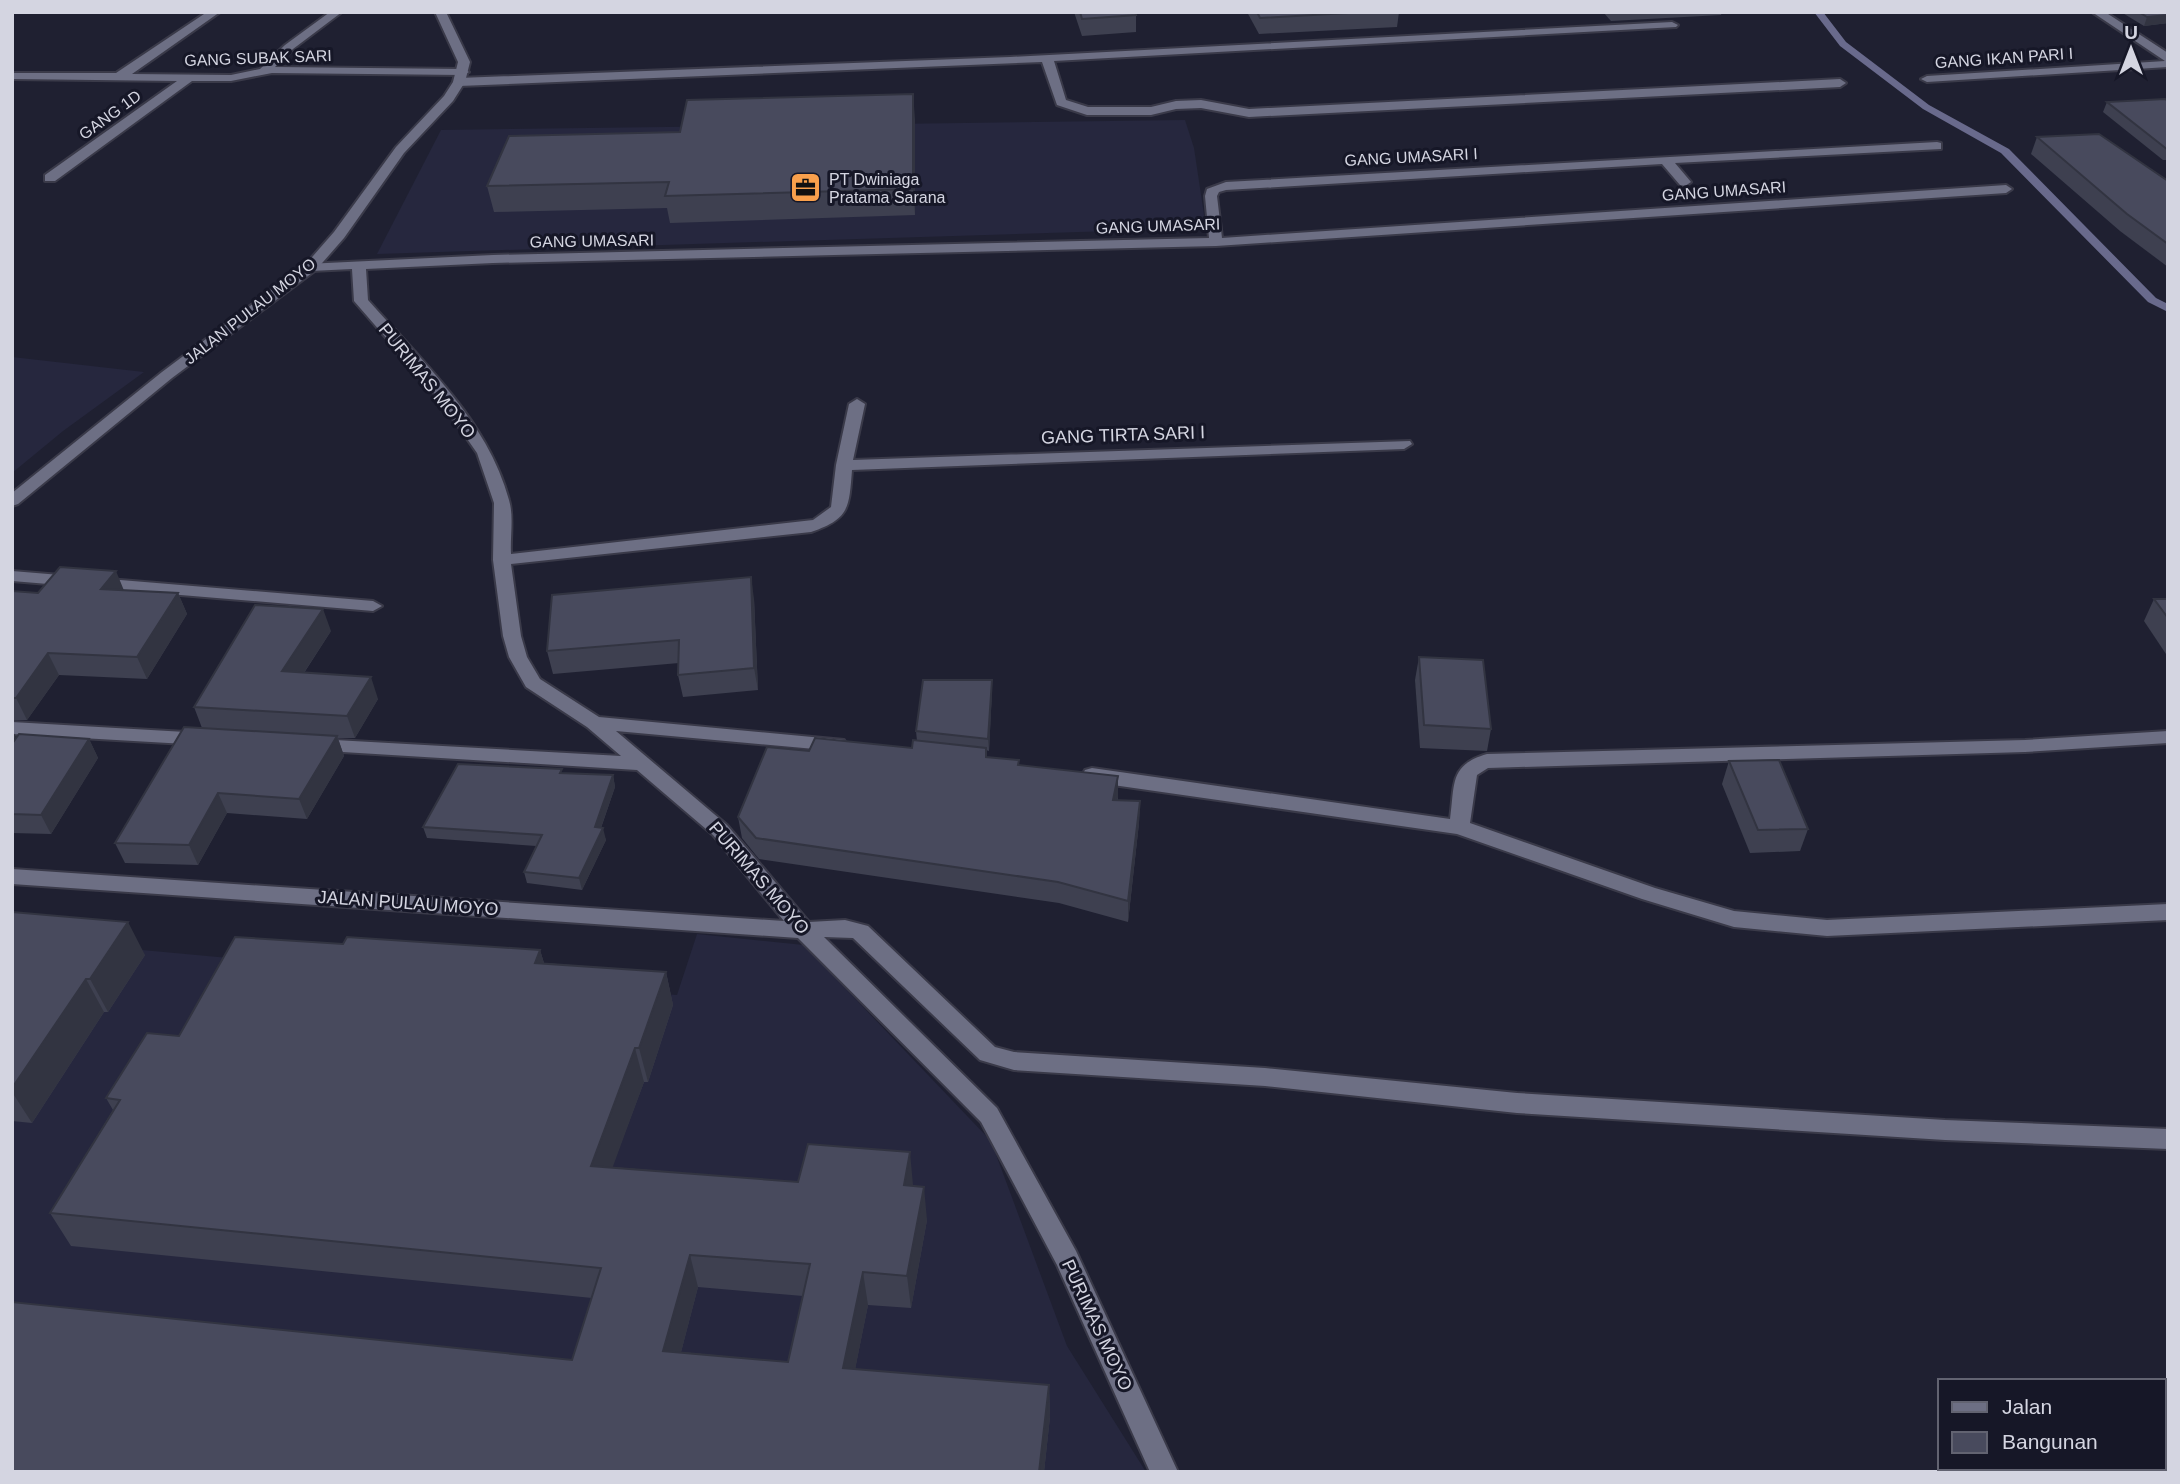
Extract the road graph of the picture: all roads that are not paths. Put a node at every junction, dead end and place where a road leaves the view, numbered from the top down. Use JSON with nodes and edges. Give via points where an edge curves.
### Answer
{"nodes":[{"id":1,"x":215,"y":12,"type":"edge"},
{"id":2,"x":337,"y":12,"type":"edge"},
{"id":3,"x":440,"y":12,"type":"edge"},
{"id":4,"x":2097,"y":12,"type":"edge"},
{"id":5,"x":1672,"y":24,"type":"dead end"},
{"id":6,"x":1046,"y":58,"type":"junction"},
{"id":7,"x":2168,"y":58,"type":"edge"},
{"id":8,"x":2168,"y":64,"type":"edge"},
{"id":9,"x":263,"y":72,"type":"junction"},
{"id":10,"x":14,"y":77,"type":"edge"},
{"id":11,"x":118,"y":77,"type":"junction"},
{"id":12,"x":461,"y":77,"type":"junction"},
{"id":13,"x":189,"y":78,"type":"junction"},
{"id":14,"x":1927,"y":79,"type":"dead end"},
{"id":15,"x":1840,"y":83,"type":"dead end"},
{"id":16,"x":1937,"y":146,"type":"dead end"},
{"id":17,"x":1665,"y":160,"type":"junction"},
{"id":18,"x":50,"y":178,"type":"dead end"},
{"id":19,"x":1685,"y":182,"type":"dead end"},
{"id":20,"x":2006,"y":189,"type":"dead end"},
{"id":21,"x":1216,"y":242,"type":"junction"},
{"id":22,"x":359,"y":265,"type":"junction"},
{"id":23,"x":311,"y":267,"type":"junction"},
{"id":24,"x":857,"y":404,"type":"dead end"},
{"id":25,"x":1404,"y":444,"type":"dead end"},
{"id":26,"x":844,"y":465,"type":"junction"},
{"id":27,"x":12,"y":501,"type":"edge"},
{"id":28,"x":502,"y":560,"type":"junction"},
{"id":29,"x":12,"y":576,"type":"edge"},
{"id":30,"x":373,"y":606,"type":"dead end"},
{"id":31,"x":594,"y":723,"type":"junction"},
{"id":32,"x":12,"y":728,"type":"edge"},
{"id":33,"x":2168,"y":737,"type":"edge"},
{"id":34,"x":219,"y":740,"type":"edge"},
{"id":35,"x":301,"y":744,"type":"edge"},
{"id":36,"x":855,"y":747,"type":"edge"},
{"id":37,"x":645,"y":764,"type":"junction"},
{"id":38,"x":1075,"y":773,"type":"edge"},
{"id":39,"x":1460,"y":827,"type":"junction"},
{"id":40,"x":12,"y":876,"type":"edge"},
{"id":41,"x":2168,"y":912,"type":"edge"},
{"id":42,"x":804,"y":930,"type":"junction"},
{"id":43,"x":2168,"y":1139,"type":"edge"},
{"id":44,"x":1164,"y":1472,"type":"edge"}],
"edges":[{"from":1,"to":11,"type":"street"},
{"from":2,"to":9,"type":"street"},
{"from":3,"to":12,"type":"street","via":[[464,62]]},
{"from":4,"to":7,"type":"street"},
{"from":5,"to":6,"type":"street","name":"GANG SUBAK SARI"},
{"from":6,"to":12,"type":"street","name":"GANG SUBAK SARI"},
{"from":6,"to":15,"type":"street","via":[[1060,102],[1087,111],[1151,111],[1201,104],[1248,113]]},
{"from":8,"to":14,"type":"street","name":"GANG IKAN PARI I"},
{"from":9,"to":12,"type":"street","name":"GANG SUBAK SARI","via":[[443,72]]},
{"from":9,"to":13,"type":"street","name":"GANG SUBAK SARI","via":[[237,78]]},
{"from":10,"to":11,"type":"street","name":"GANG SUBAK SARI"},
{"from":11,"to":13,"type":"street","name":"GANG SUBAK SARI"},
{"from":12,"to":23,"type":"street","name":"JALAN PULAU MOYO","via":[[449,98],[400,150]]},
{"from":13,"to":18,"type":"street","name":"GANG 1D"},
{"from":16,"to":17,"type":"street","name":"GANG UMASARI I"},
{"from":17,"to":19,"type":"street"},
{"from":17,"to":21,"type":"street","name":"GANG UMASARI I","via":[[1226,186],[1213,189],[1210,196]]},
{"from":20,"to":21,"type":"street","name":"GANG UMASARI"},
{"from":21,"to":22,"type":"street","name":"GANG UMASARI"},
{"from":22,"to":23,"type":"street","name":"GANG UMASARI"},
{"from":22,"to":28,"type":"street","name":"PURIMAS MOYO","via":[[361,301],[445,397],[485,453],[502,503]]},
{"from":23,"to":27,"type":"street","name":"JALAN PULAU MOYO","via":[[167,375]]},
{"from":24,"to":26,"type":"street"},
{"from":25,"to":26,"type":"street","name":"GANG TIRTA SARI I"},
{"from":26,"to":28,"type":"street","via":[[840,507],[831,521],[804,528]]},
{"from":28,"to":31,"type":"street","name":"PURIMAS MOYO","via":[[518,657],[533,683]]},
{"from":29,"to":30,"type":"street"},
{"from":31,"to":36,"type":"street"},
{"from":31,"to":37,"type":"street","name":"PURIMAS MOYO"},
{"from":32,"to":34,"type":"street"},
{"from":33,"to":39,"type":"street","via":[[2025,746],[1488,761],[1474,765],[1467,774]]},
{"from":35,"to":37,"type":"street"},
{"from":37,"to":42,"type":"street","name":"PURIMAS MOYO","via":[[720,830]]},
{"from":38,"to":39,"type":"street"},
{"from":39,"to":41,"type":"street","via":[[1734,919],[1827,928]]},
{"from":40,"to":42,"type":"street","name":"JALAN PULAU MOYO"},
{"from":42,"to":43,"type":"street","name":"JALAN PULAU MOYO","via":[[860,932],[988,1054],[1014,1061],[1265,1077],[1517,1103]]},
{"from":42,"to":44,"type":"street","name":"PURIMAS MOYO","via":[[989,1115],[1067,1259]]}]}
